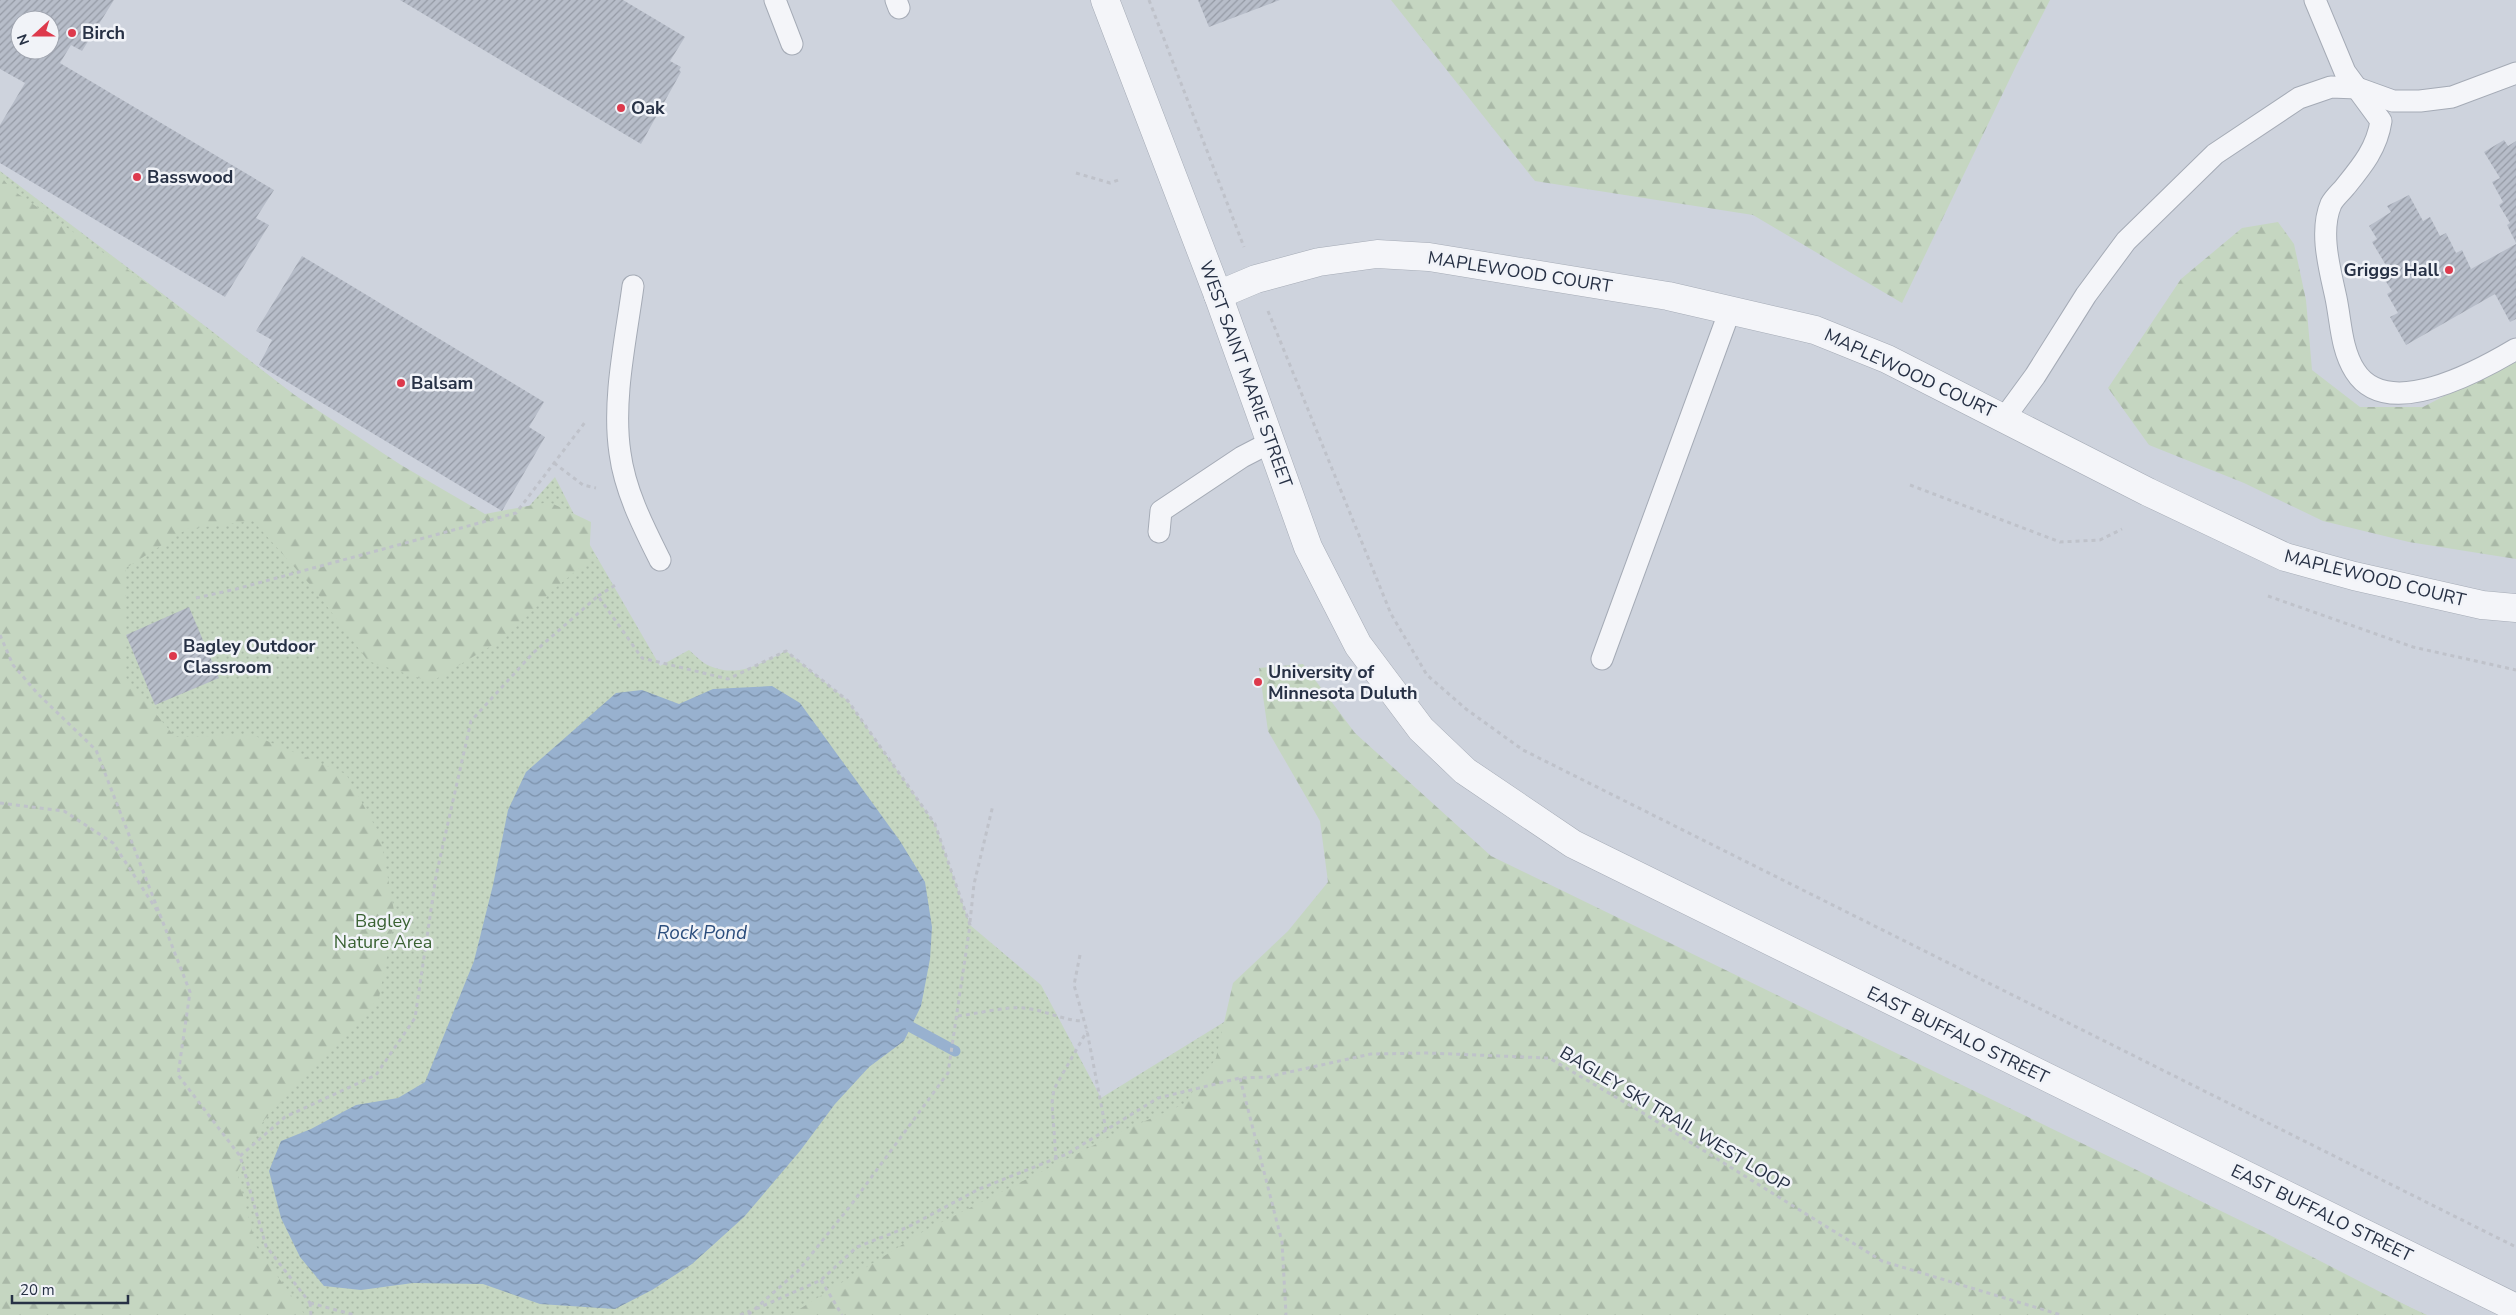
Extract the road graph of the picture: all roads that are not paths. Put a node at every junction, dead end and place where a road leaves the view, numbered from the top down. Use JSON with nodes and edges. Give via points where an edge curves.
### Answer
{"nodes":[{"id":1,"x":775,"y":0,"type":"edge"},
{"id":2,"x":1105,"y":0,"type":"edge"},
{"id":3,"x":2315,"y":0,"type":"edge"},
{"id":4,"x":792,"y":44,"type":"dead end"},
{"id":5,"x":2516,"y":73,"type":"edge"},
{"id":6,"x":2357,"y":88,"type":"junction"},
{"id":7,"x":633,"y":286,"type":"dead end"},
{"id":8,"x":1218,"y":295,"type":"junction"},
{"id":9,"x":1730,"y":310,"type":"junction"},
{"id":10,"x":2516,"y":349,"type":"edge"},
{"id":11,"x":2005,"y":417,"type":"junction"},
{"id":12,"x":1271,"y":442,"type":"junction"},
{"id":13,"x":1159,"y":532,"type":"dead end"},
{"id":14,"x":660,"y":560,"type":"dead end"},
{"id":15,"x":2516,"y":608,"type":"edge"},
{"id":16,"x":1602,"y":659,"type":"dead end"},
{"id":17,"x":1421,"y":729,"type":"joint"},
{"id":18,"x":2516,"y":1308,"type":"edge"}],
"edges":[{"from":1,"to":4,"type":"lane"},
{"from":2,"to":8,"type":"street","name":"WEST SAINT MARIE STREET"},
{"from":3,"to":6,"type":"lane","via":[[2339,58]]},
{"from":5,"to":6,"type":"lane","via":[[2452,97],[2420,102],[2393,101]]},
{"from":6,"to":10,"type":"lane","via":[[2381,122],[2379,133],[2363,165],[2331,204],[2326,226],[2344,348],[2355,372],[2369,385],[2387,394],[2410,392],[2478,371]]},
{"from":6,"to":11,"type":"lane","via":[[2331,87],[2299,98],[2215,154],[2126,241]]},
{"from":7,"to":14,"type":"lane","via":[[617,413],[620,453],[639,518]]},
{"from":8,"to":9,"type":"street","name":"MAPLEWOOD COURT","via":[[1256,279],[1320,262],[1376,254],[1411,256],[1668,296]]},
{"from":8,"to":12,"type":"street","name":"WEST SAINT MARIE STREET"},
{"from":9,"to":11,"type":"street","name":"MAPLEWOOD COURT","via":[[1815,330],[1887,359]]},
{"from":9,"to":16,"type":"lane"},
{"from":11,"to":15,"type":"street","name":"MAPLEWOOD COURT","via":[[2148,492],[2285,557],[2482,605]]},
{"from":12,"to":13,"type":"lane","via":[[1242,456],[1161,511]]},
{"from":12,"to":17,"type":"street","name":"WEST SAINT MARIE STREET","via":[[1308,547],[1358,645]]},
{"from":17,"to":18,"type":"street","name":"EAST BUFFALO STREET","via":[[1465,771],[1573,844]]}]}
